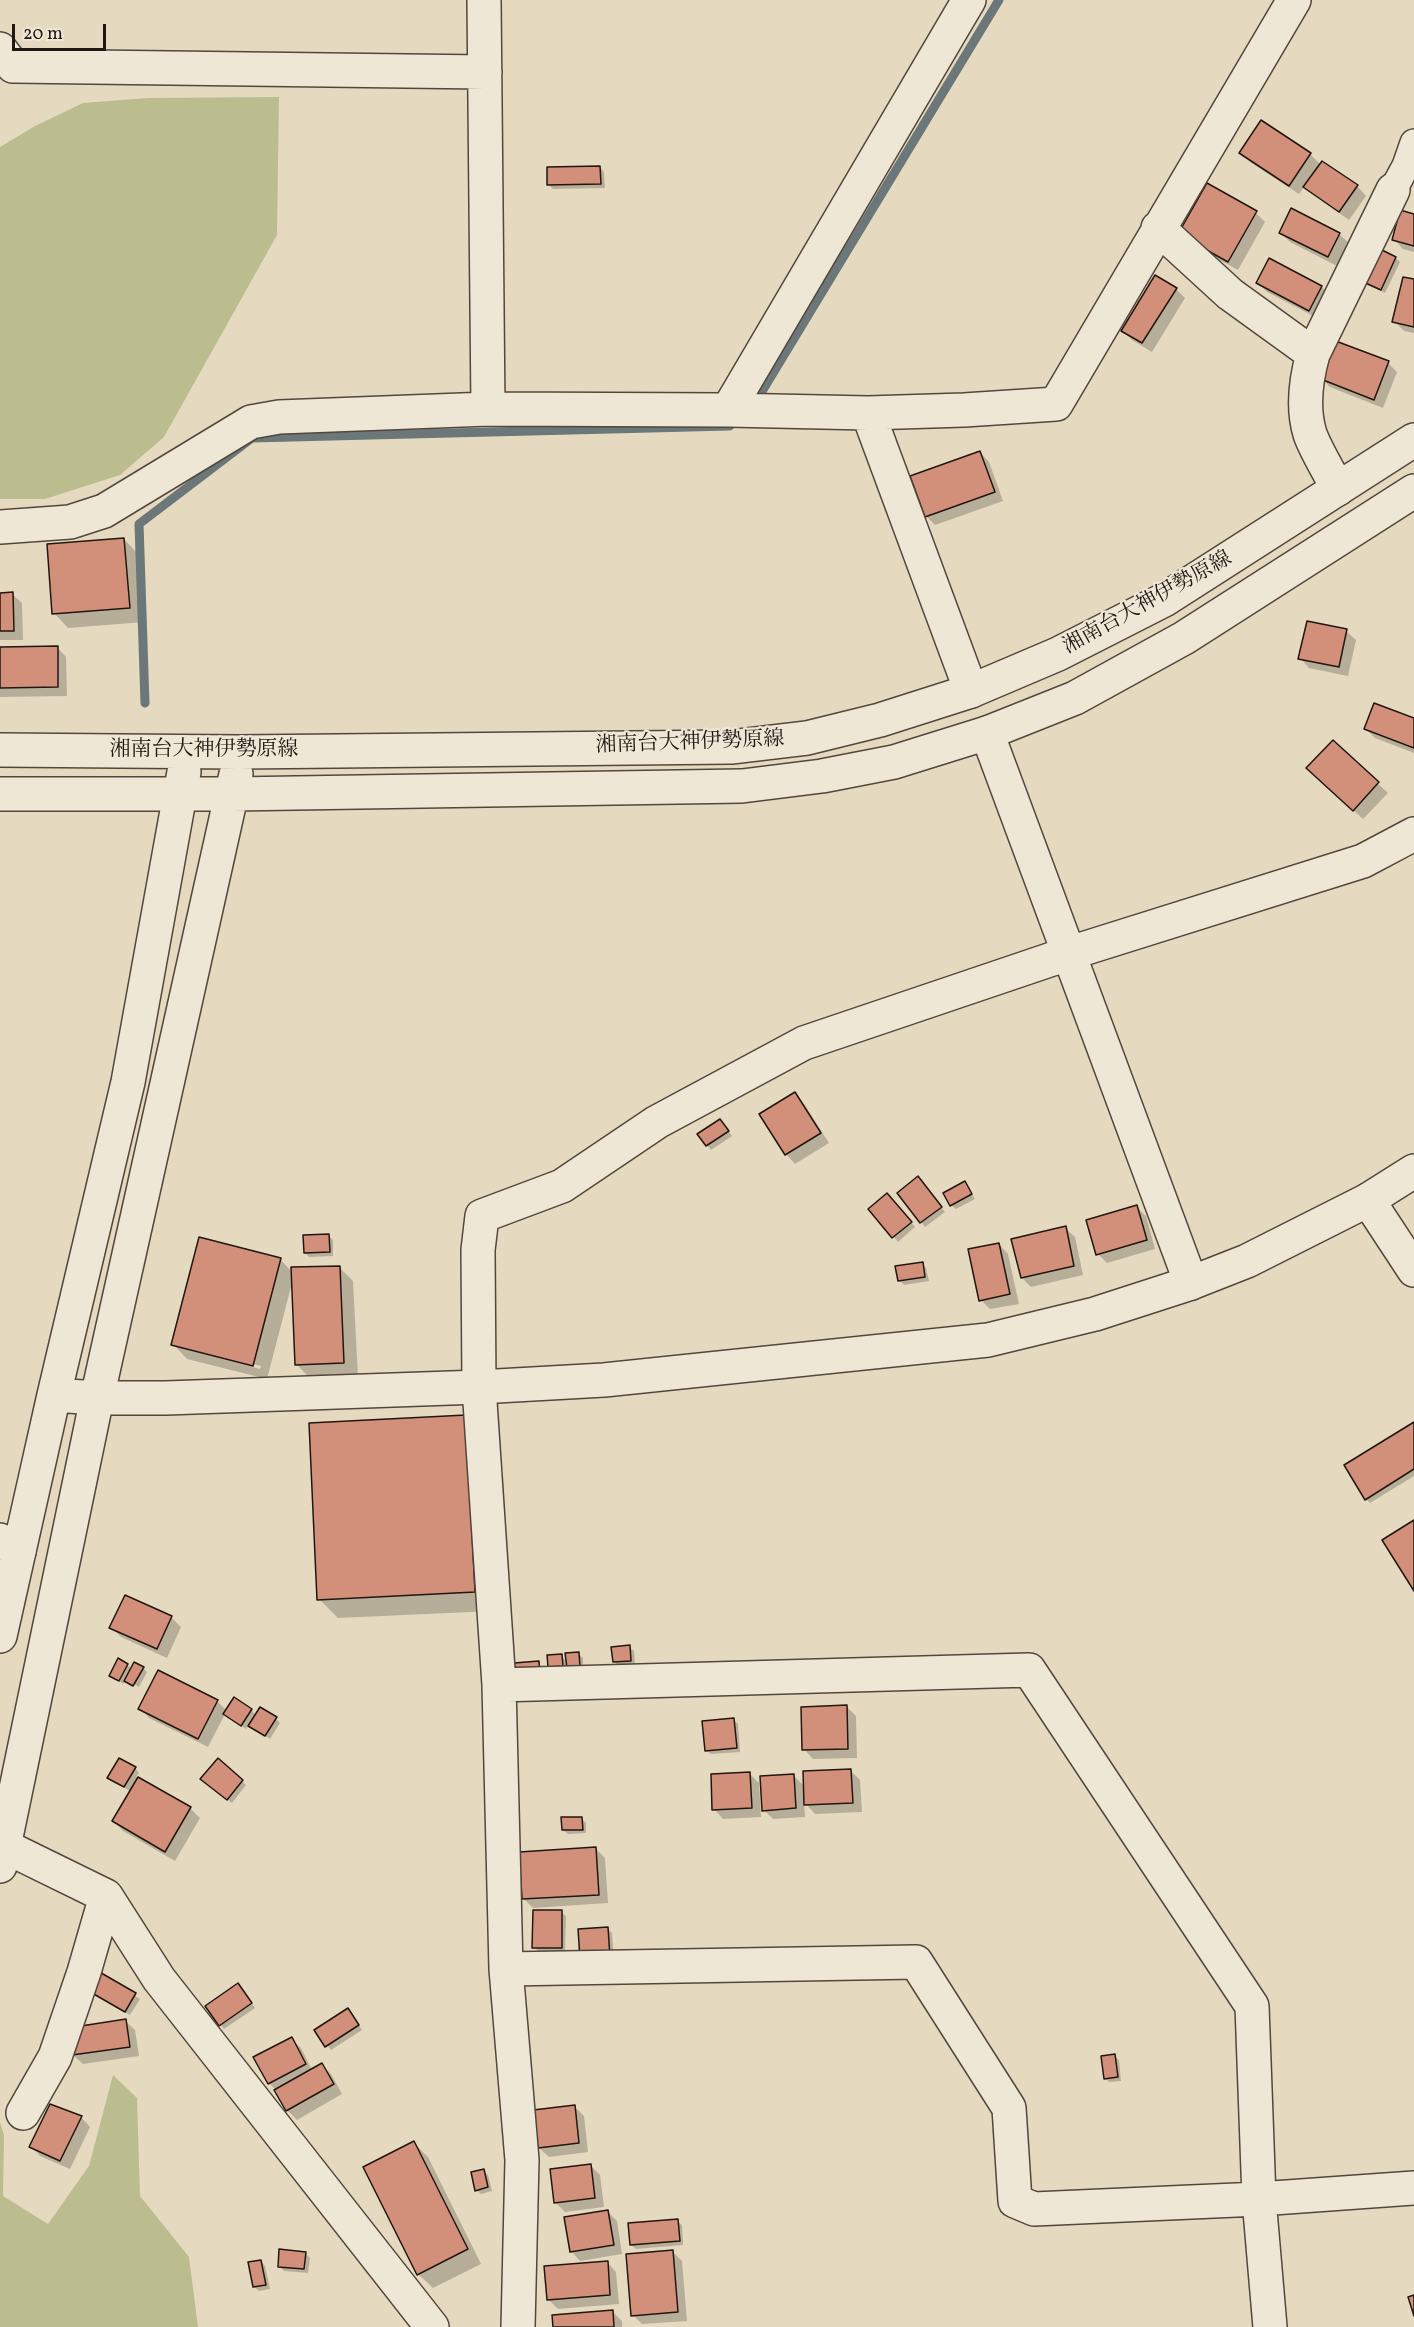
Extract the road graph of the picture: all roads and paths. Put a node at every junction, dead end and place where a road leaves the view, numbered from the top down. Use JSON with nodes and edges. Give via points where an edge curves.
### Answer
{"nodes":[{"id":1,"x":484,"y":0,"type":"edge"},
{"id":2,"x":969,"y":0,"type":"edge"},
{"id":3,"x":1294,"y":0,"type":"edge"},
{"id":4,"x":0,"y":49,"type":"edge"},
{"id":5,"x":485,"y":72,"type":"junction"},
{"id":6,"x":1414,"y":142,"type":"edge"},
{"id":7,"x":1393,"y":190,"type":"joint"},
{"id":8,"x":1158,"y":228,"type":"junction"},
{"id":9,"x":1312,"y":354,"type":"junction"},
{"id":10,"x":488,"y":410,"type":"junction"},
{"id":11,"x":728,"y":410,"type":"junction"},
{"id":12,"x":868,"y":413,"type":"junction"},
{"id":13,"x":1414,"y":440,"type":"edge"},
{"id":14,"x":1338,"y":489,"type":"junction"},
{"id":15,"x":1414,"y":491,"type":"edge"},
{"id":16,"x":0,"y":527,"type":"edge"},
{"id":17,"x":971,"y":691,"type":"junction"},
{"id":18,"x":987,"y":733,"type":"junction"},
{"id":19,"x":0,"y":750,"type":"edge"},
{"id":20,"x":188,"y":752,"type":"junction"},
{"id":21,"x":239,"y":752,"type":"junction"},
{"id":22,"x":0,"y":794,"type":"edge"},
{"id":23,"x":180,"y":794,"type":"junction"},
{"id":24,"x":233,"y":794,"type":"junction"},
{"id":25,"x":1414,"y":834,"type":"edge"},
{"id":26,"x":1070,"y":953,"type":"junction"},
{"id":27,"x":1414,"y":1171,"type":"edge"},
{"id":28,"x":1368,"y":1200,"type":"junction"},
{"id":29,"x":1414,"y":1270,"type":"edge"},
{"id":30,"x":1191,"y":1283,"type":"junction"},
{"id":31,"x":479,"y":1387,"type":"junction"},
{"id":32,"x":54,"y":1395,"type":"junction"},
{"id":33,"x":97,"y":1398,"type":"junction"},
{"id":34,"x":9,"y":1545,"type":"edge"},
{"id":35,"x":0,"y":1636,"type":"edge"},
{"id":36,"x":499,"y":1685,"type":"junction"},
{"id":37,"x":2,"y":1856,"type":"edge"},
{"id":38,"x":106,"y":1896,"type":"junction"},
{"id":39,"x":506,"y":1969,"type":"junction"},
{"id":40,"x":22,"y":2113,"type":"dead end"},
{"id":41,"x":1414,"y":2188,"type":"edge"},
{"id":42,"x":1259,"y":2199,"type":"junction"},
{"id":43,"x":432,"y":2327,"type":"edge"},
{"id":44,"x":518,"y":2327,"type":"edge"},
{"id":45,"x":1270,"y":2327,"type":"edge"}],
"edges":[{"from":1,"to":5,"type":"street"},
{"from":2,"to":11,"type":"street"},
{"from":3,"to":8,"type":"street"},
{"from":4,"to":5,"type":"street","via":[[13,66]]},
{"from":5,"to":10,"type":"street"},
{"from":6,"to":7,"type":"street"},
{"from":7,"to":9,"type":"street"},
{"from":8,"to":9,"type":"street","via":[[1230,294]]},
{"from":8,"to":12,"type":"street","via":[[1056,404]]},
{"from":9,"to":14,"type":"street","via":[[1306,402],[1310,434]]},
{"from":10,"to":11,"type":"street"},
{"from":10,"to":16,"type":"street","via":[[279,417],[251,422],[104,511],[70,522]]},
{"from":11,"to":12,"type":"street"},
{"from":12,"to":17,"type":"street"},
{"from":13,"to":14,"type":"street","name":"湘南台大神伊勢原線"},
{"from":14,"to":17,"type":"street","name":"湘南台大神伊勢原線","via":[[1164,600],[1058,654]]},
{"from":15,"to":18,"type":"street","name":"湘南台大神伊勢原線","via":[[1184,638],[1076,698]]},
{"from":17,"to":21,"type":"street","name":"湘南台大神伊勢原線","via":[[807,738],[731,747]]},
{"from":18,"to":24,"type":"street","name":"湘南台大神伊勢原線","via":[[894,762],[742,786]]},
{"from":18,"to":26,"type":"street"},
{"from":19,"to":20,"type":"street","name":"湘南台大神伊勢原線"},
{"from":20,"to":21,"type":"street","name":"湘南台大神伊勢原線"},
{"from":20,"to":23,"type":"street"},
{"from":21,"to":24,"type":"street"},
{"from":22,"to":23,"type":"street","name":"湘南台大神伊勢原線"},
{"from":23,"to":24,"type":"street","name":"湘南台大神伊勢原線"},
{"from":23,"to":32,"type":"street","via":[[128,1082]]},
{"from":24,"to":33,"type":"street"},
{"from":25,"to":26,"type":"street","via":[[1363,861]]},
{"from":26,"to":30,"type":"street"},
{"from":26,"to":31,"type":"street","via":[[804,1043],[657,1122],[562,1186],[482,1216],[478,1250]]},
{"from":27,"to":28,"type":"street"},
{"from":28,"to":29,"type":"street"},
{"from":28,"to":30,"type":"street","via":[[1246,1262]]},
{"from":30,"to":31,"type":"street","via":[[1095,1314],[988,1340],[604,1380]]},
{"from":31,"to":33,"type":"street"},
{"from":31,"to":36,"type":"street"},
{"from":32,"to":33,"type":"street"},
{"from":32,"to":34,"type":"street"},
{"from":33,"to":37,"type":"street"},
{"from":34,"to":35,"type":"street"},
{"from":36,"to":39,"type":"street"},
{"from":36,"to":42,"type":"street","via":[[1029,1670],[1252,2006]]},
{"from":37,"to":38,"type":"street"},
{"from":38,"to":40,"type":"street","via":[[55,2056]]},
{"from":38,"to":43,"type":"street","via":[[159,1979]]},
{"from":39,"to":42,"type":"street","via":[[916,1962],[1009,2108],[1015,2201],[1034,2209]]},
{"from":39,"to":44,"type":"street","via":[[522,2160]]},
{"from":41,"to":42,"type":"street"},
{"from":42,"to":45,"type":"street"}]}
